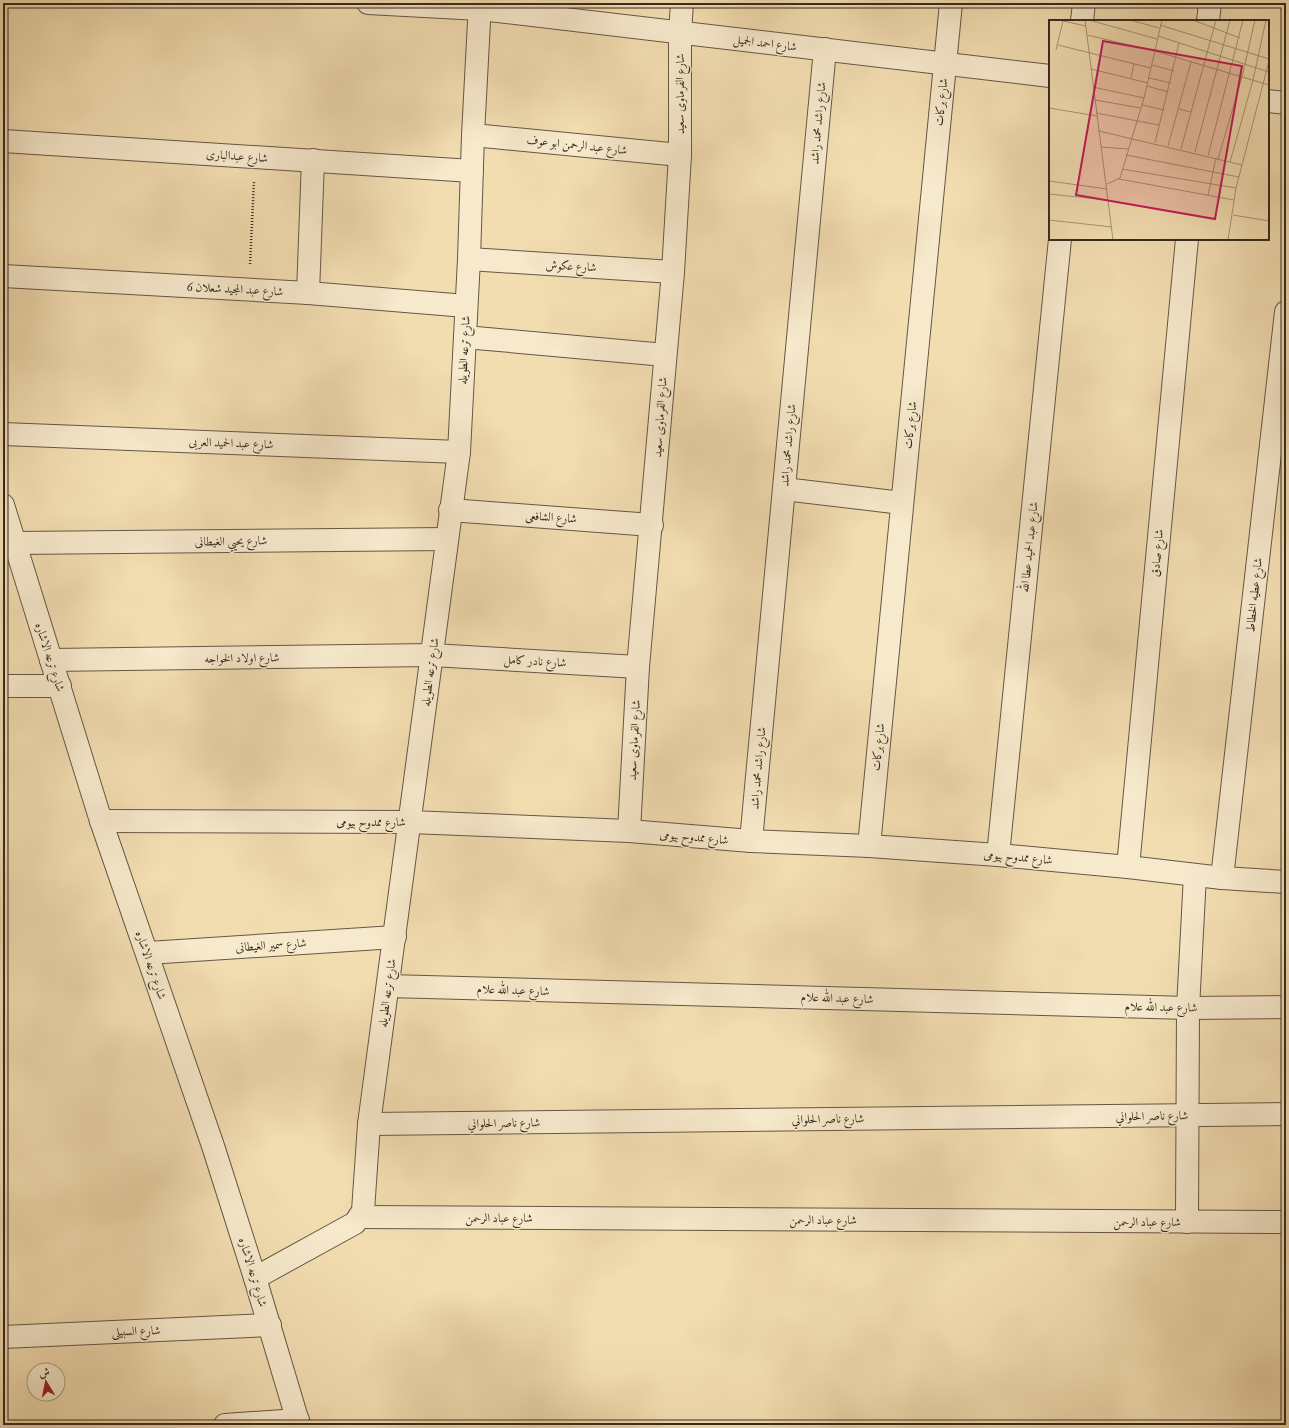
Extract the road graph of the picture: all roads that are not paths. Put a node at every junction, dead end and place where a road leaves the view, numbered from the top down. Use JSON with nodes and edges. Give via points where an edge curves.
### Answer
{"nodes":[{"id":1,"x":368,"y":3,"type":"edge"},
{"id":2,"x":682,"y":3,"type":"edge"},
{"id":3,"x":951,"y":3,"type":"edge"},
{"id":4,"x":1084,"y":3,"type":"edge"},
{"id":5,"x":1210,"y":3,"type":"edge"},
{"id":6,"x":480,"y":6,"type":"edge"},
{"id":7,"x":1082,"y":20,"type":"edge"},
{"id":8,"x":1208,"y":20,"type":"edge"},
{"id":9,"x":680,"y":33,"type":"junction"},
{"id":10,"x":825,"y":50,"type":"junction"},
{"id":11,"x":945,"y":64,"type":"junction"},
{"id":12,"x":1049,"y":76,"type":"edge"},
{"id":13,"x":1269,"y":101,"type":"edge"},
{"id":14,"x":1286,"y":103,"type":"edge"},
{"id":15,"x":473,"y":135,"type":"junction"},
{"id":16,"x":3,"y":141,"type":"edge"},
{"id":17,"x":680,"y":155,"type":"junction"},
{"id":18,"x":313,"y":160,"type":"junction"},
{"id":19,"x":472,"y":171,"type":"junction"},
{"id":20,"x":1060,"y":240,"type":"edge"},
{"id":21,"x":1187,"y":240,"type":"edge"},
{"id":22,"x":469,"y":259,"type":"junction"},
{"id":23,"x":673,"y":272,"type":"junction"},
{"id":24,"x":3,"y":276,"type":"edge"},
{"id":25,"x":308,"y":293,"type":"junction"},
{"id":26,"x":466,"y":306,"type":"junction"},
{"id":27,"x":1286,"y":312,"type":"edge"},
{"id":28,"x":465,"y":338,"type":"junction"},
{"id":29,"x":665,"y":355,"type":"junction"},
{"id":30,"x":3,"y":434,"type":"edge"},
{"id":31,"x":458,"y":452,"type":"junction"},
{"id":32,"x":784,"y":489,"type":"junction"},
{"id":33,"x":902,"y":502,"type":"junction"},
{"id":34,"x":3,"y":505,"type":"edge"},
{"id":35,"x":450,"y":510,"type":"junction"},
{"id":36,"x":652,"y":524,"type":"junction"},
{"id":37,"x":447,"y":539,"type":"junction"},
{"id":38,"x":15,"y":543,"type":"junction"},
{"id":39,"x":432,"y":655,"type":"junction"},
{"id":40,"x":51,"y":660,"type":"junction"},
{"id":41,"x":638,"y":667,"type":"junction"},
{"id":42,"x":3,"y":686,"type":"edge"},
{"id":43,"x":60,"y":686,"type":"junction"},
{"id":44,"x":101,"y":821,"type":"junction"},
{"id":45,"x":410,"y":822,"type":"junction"},
{"id":46,"x":629,"y":831,"type":"junction"},
{"id":47,"x":751,"y":841,"type":"junction"},
{"id":48,"x":869,"y":846,"type":"junction"},
{"id":49,"x":998,"y":855,"type":"junction"},
{"id":50,"x":1128,"y":867,"type":"junction"},
{"id":51,"x":1195,"y":876,"type":"junction"},
{"id":52,"x":1222,"y":878,"type":"junction"},
{"id":53,"x":1286,"y":882,"type":"edge"},
{"id":54,"x":395,"y":937,"type":"junction"},
{"id":55,"x":148,"y":953,"type":"junction"},
{"id":56,"x":388,"y":986,"type":"junction"},
{"id":57,"x":1286,"y":1007,"type":"edge"},
{"id":58,"x":1188,"y":1008,"type":"junction"},
{"id":59,"x":1286,"y":1114,"type":"edge"},
{"id":60,"x":1188,"y":1116,"type":"junction"},
{"id":61,"x":369,"y":1124,"type":"junction"},
{"id":62,"x":361,"y":1217,"type":"junction"},
{"id":63,"x":1187,"y":1222,"type":"junction"},
{"id":64,"x":1286,"y":1222,"type":"edge"},
{"id":65,"x":256,"y":1278,"type":"junction"},
{"id":66,"x":270,"y":1325,"type":"junction"},
{"id":67,"x":3,"y":1337,"type":"edge"},
{"id":68,"x":298,"y":1422,"type":"edge"},
{"id":69,"x":226,"y":1425,"type":"edge"}],
"edges":[{"from":1,"to":6,"type":"street","name":"شارع احمد الجميل"},
{"from":2,"to":9,"type":"street","name":"شارع الفرماوى سعيد"},
{"from":3,"to":11,"type":"street","name":"شارع بركات"},
{"from":4,"to":7,"type":"street"},
{"from":5,"to":8,"type":"street"},
{"from":6,"to":9,"type":"street","name":"شارع احمد الجميل"},
{"from":6,"to":15,"type":"street","name":"شارع ترعه الطويله"},
{"from":9,"to":10,"type":"street","name":"شارع احمد الجميل"},
{"from":9,"to":17,"type":"street","name":"شارع الفرماوى سعيد"},
{"from":10,"to":11,"type":"street","name":"شارع احمد الجميل"},
{"from":10,"to":32,"type":"street","name":"شارع راشد محمد راشد"},
{"from":11,"to":12,"type":"street","name":"شارع احمد الجميل"},
{"from":11,"to":33,"type":"street","name":"شارع بركات"},
{"from":13,"to":14,"type":"street"},
{"from":15,"to":17,"type":"street","name":"شارع عبد الرحمن ابو عوف"},
{"from":15,"to":19,"type":"street","name":"شارع ترعه الطويله"},
{"from":16,"to":18,"type":"street","name":"شارع عبدالبارى"},
{"from":17,"to":23,"type":"street","name":"شارع الفرماوى سعيد"},
{"from":18,"to":19,"type":"street","name":"شارع عبدالبارى"},
{"from":18,"to":25,"type":"street"},
{"from":19,"to":22,"type":"street","name":"شارع ترعه الطويله"},
{"from":20,"to":49,"type":"street","name":"شارع عبد الحميد عطا الله"},
{"from":21,"to":50,"type":"street","name":"شارع صادق"},
{"from":22,"to":23,"type":"street","name":"شارع عكوش"},
{"from":22,"to":26,"type":"street","name":"شارع ترعه الطويله"},
{"from":23,"to":29,"type":"street","name":"شارع الفرماوى سعيد"},
{"from":24,"to":25,"type":"street","name":"شارع عبد المجيد شعلان 6"},
{"from":25,"to":26,"type":"street","name":"شارع عبد المجيد شعلان 6"},
{"from":26,"to":28,"type":"street","name":"شارع ترعه الطويله"},
{"from":27,"to":52,"type":"street","name":"شارع عطيه الخطاط"},
{"from":28,"to":29,"type":"street"},
{"from":28,"to":31,"type":"street","name":"شارع ترعه الطويله"},
{"from":29,"to":36,"type":"street","name":"شارع الفرماوى سعيد"},
{"from":30,"to":31,"type":"street","name":"شارع عبد الحميد العربى"},
{"from":31,"to":35,"type":"street","name":"شارع ترعه الطويله"},
{"from":32,"to":33,"type":"street"},
{"from":32,"to":47,"type":"street","name":"شارع راشد محمد راشد"},
{"from":33,"to":48,"type":"street","name":"شارع بركات"},
{"from":34,"to":38,"type":"street","name":"شارع ترعه الاشاره"},
{"from":35,"to":36,"type":"street","name":"شارع الشافعى"},
{"from":35,"to":37,"type":"street","name":"شارع ترعه الطويله"},
{"from":36,"to":41,"type":"street","name":"شارع الفرماوى سعيد"},
{"from":37,"to":38,"type":"street","name":"شارع يحيي الغيطانى"},
{"from":37,"to":39,"type":"street","name":"شارع ترعه الطويله"},
{"from":38,"to":40,"type":"street","name":"شارع ترعه الاشاره"},
{"from":39,"to":40,"type":"street","name":"شارع اولاد الخواجه"},
{"from":39,"to":41,"type":"street","name":"شارع نادر كامل"},
{"from":39,"to":45,"type":"street","name":"شارع ترعه الطويله"},
{"from":40,"to":43,"type":"street","name":"شارع ترعه الاشاره"},
{"from":41,"to":46,"type":"street","name":"شارع الفرماوى سعيد"},
{"from":42,"to":43,"type":"street"},
{"from":43,"to":44,"type":"street","name":"شارع ترعه الاشاره"},
{"from":44,"to":45,"type":"street","name":"شارع ممدوح بيومى"},
{"from":44,"to":55,"type":"street","name":"شارع ترعه الاشاره"},
{"from":45,"to":46,"type":"street","name":"شارع ممدوح بيومى"},
{"from":45,"to":54,"type":"street","name":"شارع ترعه الطويله"},
{"from":46,"to":47,"type":"street","name":"شارع ممدوح بيومى"},
{"from":47,"to":48,"type":"street","name":"شارع ممدوح بيومى"},
{"from":48,"to":49,"type":"street","name":"شارع ممدوح بيومى"},
{"from":49,"to":50,"type":"street","name":"شارع ممدوح بيومى"},
{"from":50,"to":51,"type":"street","name":"شارع ممدوح بيومى"},
{"from":51,"to":52,"type":"street","name":"شارع ممدوح بيومى"},
{"from":51,"to":58,"type":"street"},
{"from":52,"to":53,"type":"street","name":"شارع ممدوح بيومى"},
{"from":54,"to":55,"type":"street","name":"شارع سمير الغيطانى"},
{"from":54,"to":56,"type":"street","name":"شارع ترعه الطويله"},
{"from":55,"to":65,"type":"street","name":"شارع ترعه الاشاره"},
{"from":56,"to":58,"type":"street","name":"شارع عبد الله علام"},
{"from":56,"to":61,"type":"street","name":"شارع ترعه الطويله"},
{"from":57,"to":58,"type":"street","name":"شارع عبد الله علام"},
{"from":58,"to":60,"type":"street"},
{"from":59,"to":60,"type":"street","name":"شارع ناصر الحلواني"},
{"from":60,"to":61,"type":"street","name":"شارع ناصر الحلواني"},
{"from":60,"to":63,"type":"street"},
{"from":61,"to":62,"type":"street","name":"شارع ترعه الطويله"},
{"from":62,"to":63,"type":"street","name":"شارع عباد الرحمن"},
{"from":62,"to":65,"type":"street","via":[[355,1223]]},
{"from":63,"to":64,"type":"street","name":"شارع عباد الرحمن"},
{"from":65,"to":66,"type":"street","name":"شارع ترعه الاشاره"},
{"from":66,"to":67,"type":"street","name":"شارع السبيلى"},
{"from":66,"to":68,"type":"street","name":"شارع ترعه الاشاره"},
{"from":68,"to":69,"type":"street"}]}
